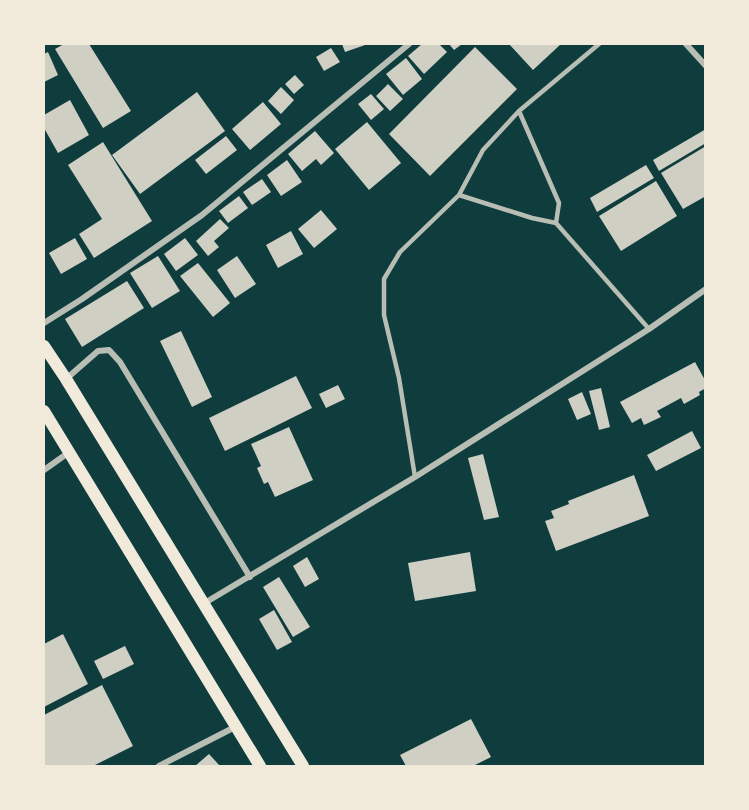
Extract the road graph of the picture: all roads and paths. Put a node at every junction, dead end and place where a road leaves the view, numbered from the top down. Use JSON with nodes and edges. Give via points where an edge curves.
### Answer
{"nodes":[{"id":1,"x":409,"y":44,"type":"edge"},
{"id":2,"x":599,"y":44,"type":"edge"},
{"id":3,"x":687,"y":44,"type":"edge"},
{"id":4,"x":705,"y":66,"type":"edge"},
{"id":5,"x":519,"y":111,"type":"junction"},
{"id":6,"x":459,"y":195,"type":"junction"},
{"id":7,"x":556,"y":223,"type":"junction"},
{"id":8,"x":705,"y":289,"type":"edge"},
{"id":9,"x":44,"y":323,"type":"edge"},
{"id":10,"x":649,"y":329,"type":"junction"},
{"id":11,"x":44,"y":346,"type":"edge"},
{"id":12,"x":66,"y":379,"type":"junction"},
{"id":13,"x":44,"y":411,"type":"edge"},
{"id":14,"x":68,"y":453,"type":"junction"},
{"id":15,"x":44,"y":470,"type":"edge"},
{"id":16,"x":415,"y":477,"type":"junction"},
{"id":17,"x":250,"y":577,"type":"junction"},
{"id":18,"x":202,"y":605,"type":"junction"},
{"id":19,"x":235,"y":727,"type":"junction"},
{"id":20,"x":159,"y":766,"type":"edge"},
{"id":21,"x":260,"y":766,"type":"edge"},
{"id":22,"x":303,"y":766,"type":"edge"}],
"edges":[{"from":1,"to":9,"type":"street","via":[[202,215]]},
{"from":2,"to":5,"type":"lane"},
{"from":3,"to":4,"type":"street"},
{"from":5,"to":6,"type":"lane","via":[[483,150]]},
{"from":5,"to":7,"type":"lane","via":[[559,203]]},
{"from":6,"to":7,"type":"lane"},
{"from":6,"to":16,"type":"lane","via":[[399,252],[384,279],[384,315]]},
{"from":7,"to":10,"type":"lane"},
{"from":8,"to":10,"type":"street"},
{"from":10,"to":16,"type":"street"},
{"from":11,"to":12,"type":"main road"},
{"from":12,"to":17,"type":"street","via":[[98,351],[109,350],[120,362]]},
{"from":12,"to":18,"type":"main road"},
{"from":13,"to":14,"type":"main road"},
{"from":14,"to":15,"type":"street"},
{"from":14,"to":19,"type":"main road"},
{"from":16,"to":17,"type":"street"},
{"from":17,"to":18,"type":"street"},
{"from":18,"to":22,"type":"main road"},
{"from":19,"to":20,"type":"street"},
{"from":19,"to":21,"type":"main road"}]}
